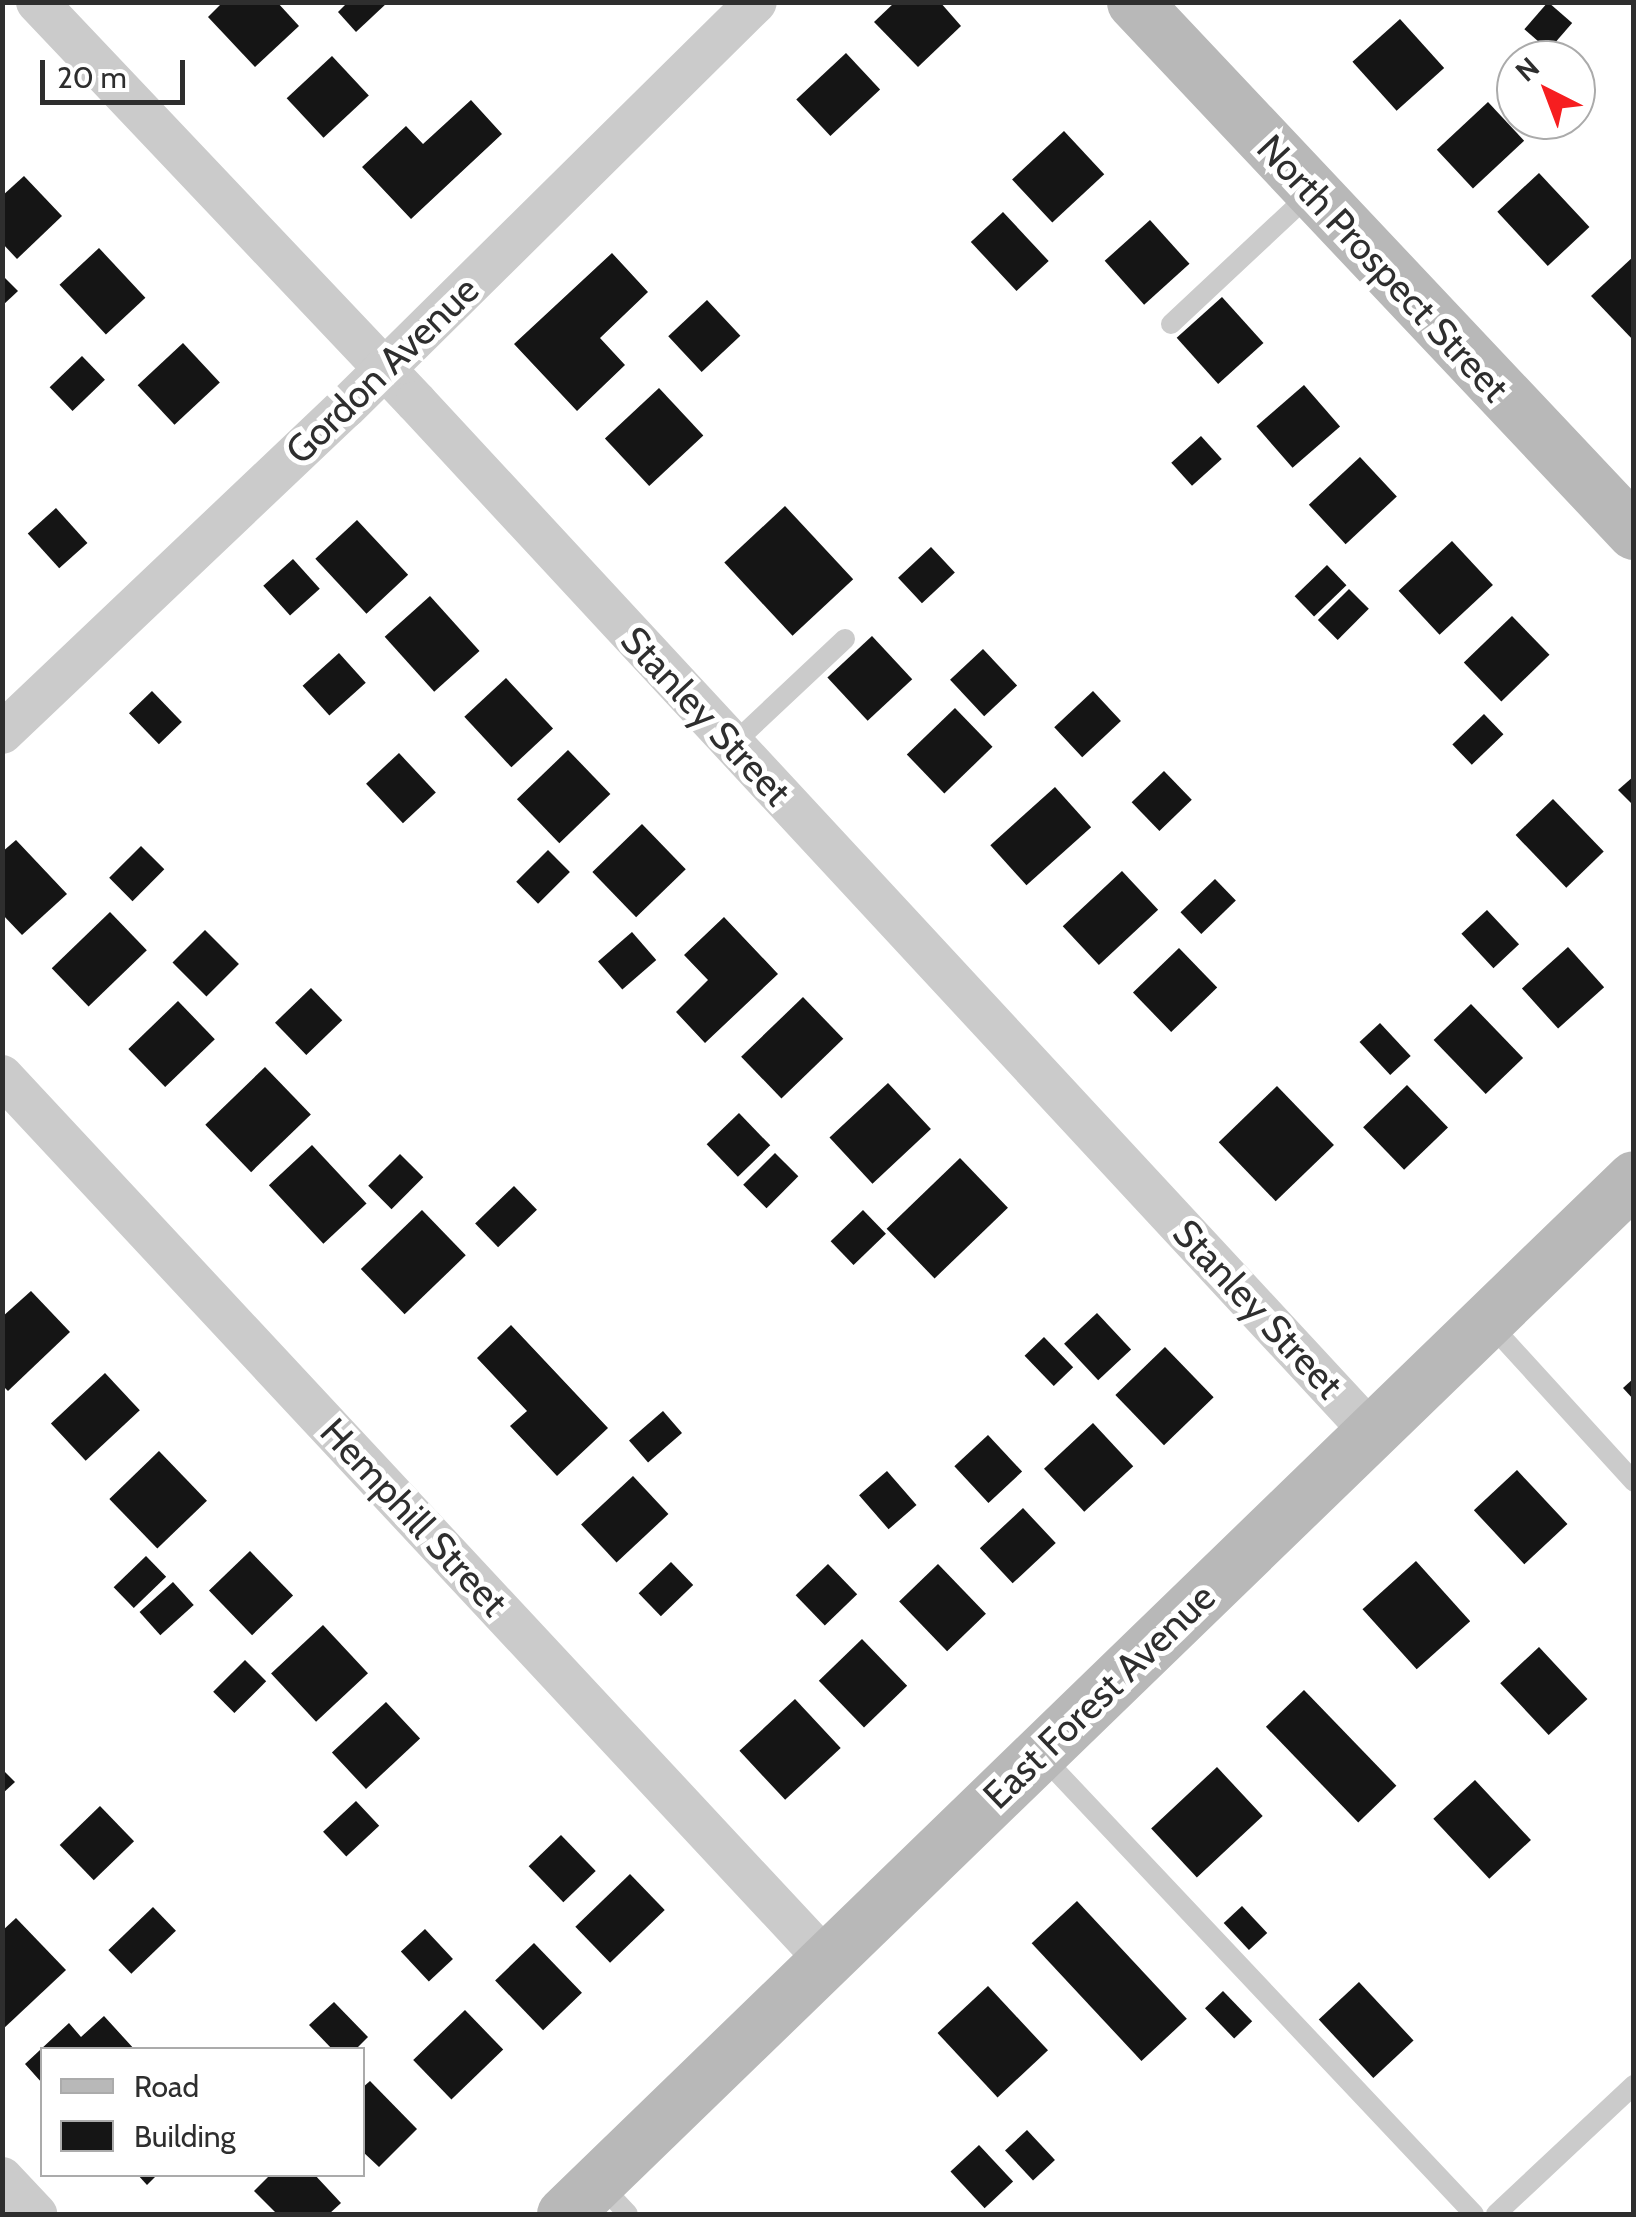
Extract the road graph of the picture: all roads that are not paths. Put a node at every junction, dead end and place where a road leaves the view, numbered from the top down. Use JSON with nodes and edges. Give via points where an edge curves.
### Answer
{"nodes":[{"id":1,"x":38,"y":2,"type":"edge"},
{"id":2,"x":756,"y":2,"type":"edge"},
{"id":3,"x":1134,"y":2,"type":"edge"},
{"id":4,"x":1311,"y":192,"type":"junction"},
{"id":5,"x":1171,"y":324,"type":"dead end"},
{"id":6,"x":384,"y":370,"type":"junction"},
{"id":7,"x":1634,"y":532,"type":"edge"},
{"id":8,"x":845,"y":639,"type":"dead end"},
{"id":9,"x":2,"y":733,"type":"edge"},
{"id":10,"x":732,"y":745,"type":"junction"},
{"id":11,"x":2,"y":1076,"type":"edge"},
{"id":12,"x":1634,"y":1178,"type":"edge"},
{"id":13,"x":1488,"y":1322,"type":"junction"},
{"id":14,"x":1372,"y":1432,"type":"junction"},
{"id":15,"x":1634,"y":1482,"type":"edge"},
{"id":16,"x":1040,"y":1754,"type":"junction"},
{"id":17,"x":825,"y":1958,"type":"junction"},
{"id":18,"x":1634,"y":2086,"type":"edge"},
{"id":19,"x":2,"y":2178,"type":"edge"},
{"id":20,"x":597,"y":2204,"type":"edge"},
{"id":21,"x":36,"y":2214,"type":"edge"},
{"id":22,"x":1474,"y":2214,"type":"edge"},
{"id":23,"x":1496,"y":2214,"type":"edge"}],
"edges":[{"from":1,"to":6,"type":"street","name":"Stanley Street"},
{"from":2,"to":6,"type":"street","name":"Gordon Avenue"},
{"from":3,"to":4,"type":"main road","name":"North Prospect Street"},
{"from":4,"to":5,"type":"lane"},
{"from":4,"to":7,"type":"main road","name":"North Prospect Street"},
{"from":6,"to":9,"type":"street","name":"Gordon Avenue"},
{"from":6,"to":10,"type":"street","name":"Stanley Street"},
{"from":8,"to":10,"type":"lane"},
{"from":10,"to":14,"type":"street","name":"Stanley Street"},
{"from":11,"to":17,"type":"street","name":"Hemphill Street"},
{"from":12,"to":13,"type":"main road","name":"East Forest Avenue"},
{"from":13,"to":14,"type":"main road","name":"East Forest Avenue"},
{"from":13,"to":15,"type":"lane"},
{"from":14,"to":16,"type":"main road","name":"East Forest Avenue"},
{"from":16,"to":17,"type":"main road","name":"East Forest Avenue"},
{"from":16,"to":22,"type":"lane"},
{"from":17,"to":20,"type":"main road","name":"East Forest Avenue"},
{"from":18,"to":23,"type":"lane"},
{"from":19,"to":21,"type":"street"}]}
